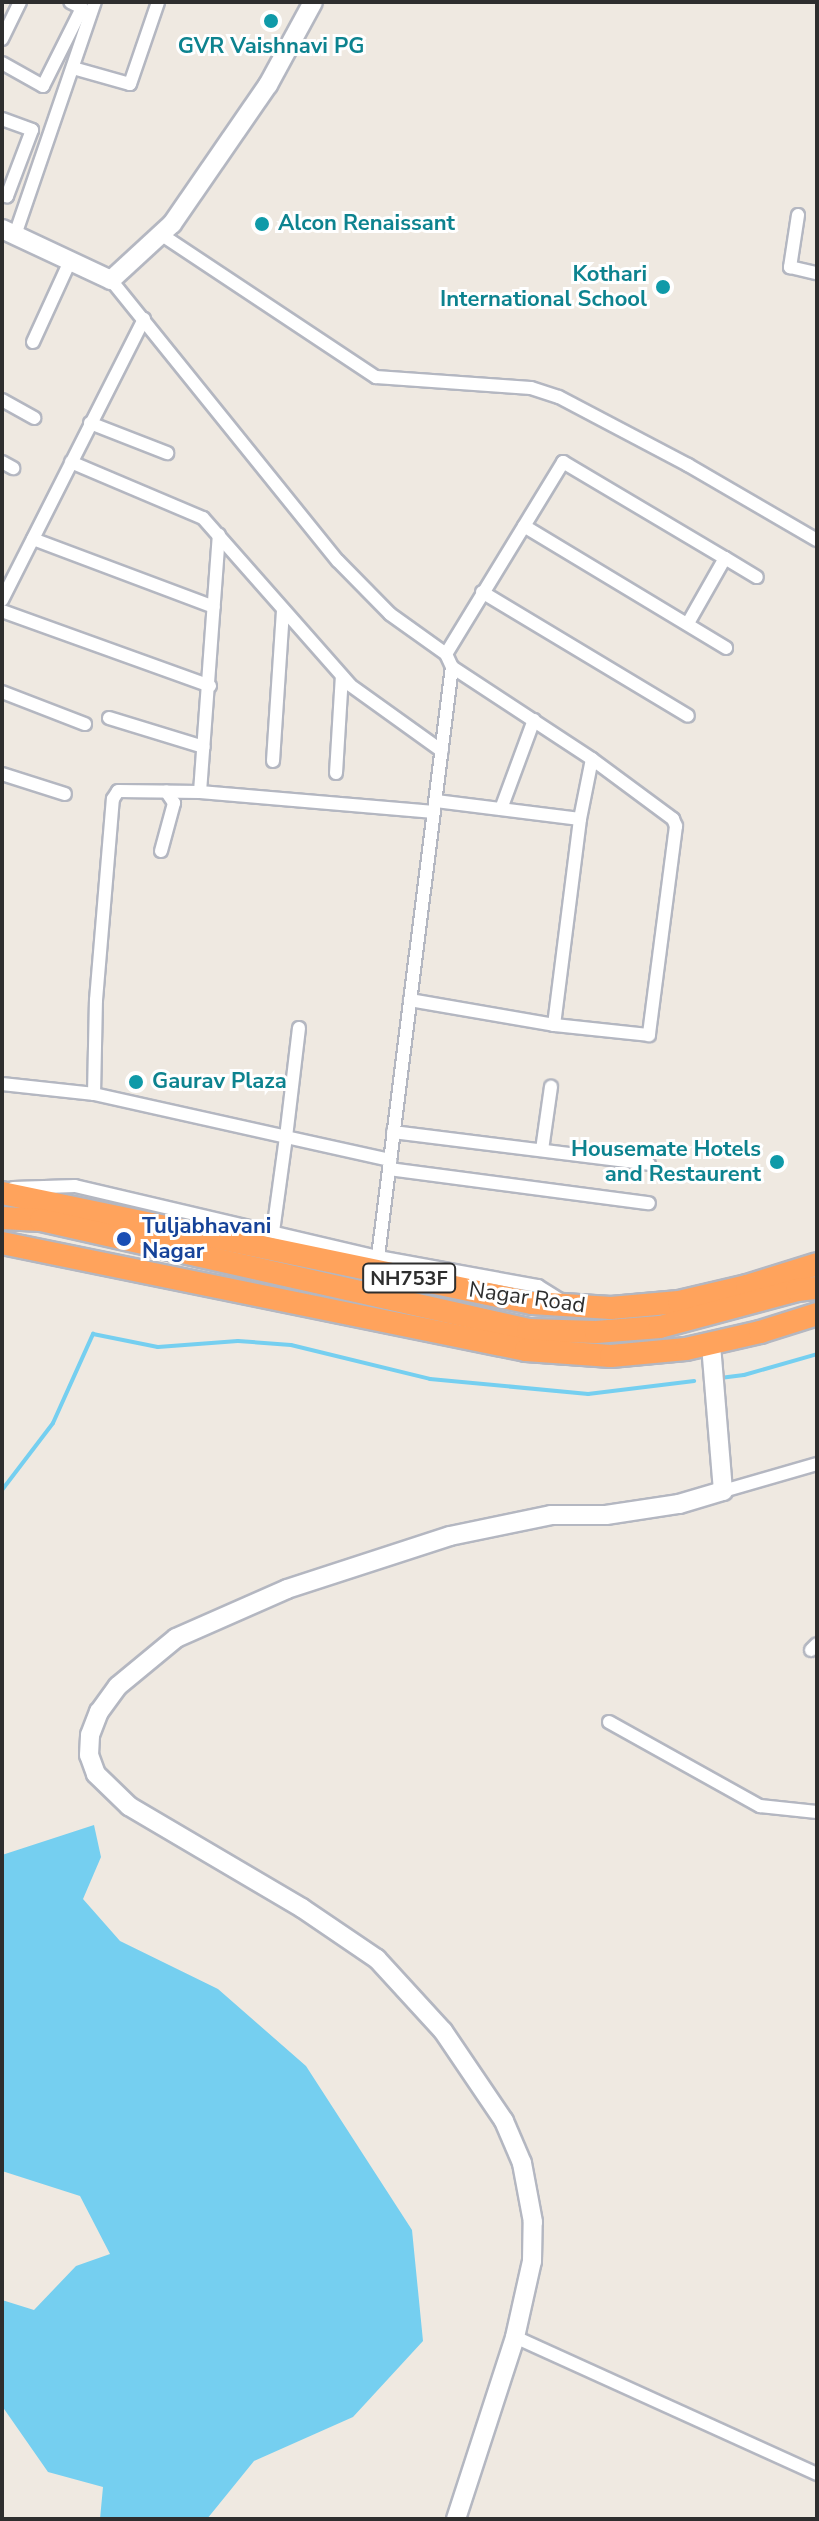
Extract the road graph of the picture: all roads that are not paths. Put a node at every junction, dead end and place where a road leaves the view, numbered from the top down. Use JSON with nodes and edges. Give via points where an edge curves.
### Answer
{"nodes":[{"id":1,"x":20,"y":2,"type":"edge"},
{"id":2,"x":70,"y":2,"type":"edge"},
{"id":3,"x":95,"y":2,"type":"edge"},
{"id":4,"x":158,"y":2,"type":"edge"},
{"id":5,"x":313,"y":2,"type":"edge"},
{"id":6,"x":2,"y":39,"type":"edge"},
{"id":7,"x":2,"y":63,"type":"edge"},
{"id":8,"x":73,"y":68,"type":"junction"},
{"id":9,"x":2,"y":119,"type":"edge"},
{"id":10,"x":2,"y":194,"type":"edge"},
{"id":11,"x":798,"y":215,"type":"dead end"},
{"id":12,"x":8,"y":232,"type":"edge"},
{"id":13,"x":162,"y":235,"type":"junction"},
{"id":14,"x":70,"y":261,"type":"junction"},
{"id":15,"x":817,"y":273,"type":"edge"},
{"id":16,"x":111,"y":280,"type":"junction"},
{"id":17,"x":144,"y":319,"type":"junction"},
{"id":18,"x":33,"y":342,"type":"dead end"},
{"id":19,"x":2,"y":400,"type":"edge"},
{"id":20,"x":34,"y":418,"type":"dead end"},
{"id":21,"x":90,"y":423,"type":"junction"},
{"id":22,"x":167,"y":453,"type":"dead end"},
{"id":23,"x":71,"y":462,"type":"junction"},
{"id":24,"x":524,"y":526,"type":"junction"},
{"id":25,"x":219,"y":535,"type":"junction"},
{"id":26,"x":33,"y":539,"type":"junction"},
{"id":27,"x":817,"y":540,"type":"edge"},
{"id":28,"x":725,"y":558,"type":"junction"},
{"id":29,"x":757,"y":577,"type":"dead end"},
{"id":30,"x":482,"y":592,"type":"junction"},
{"id":31,"x":2,"y":600,"type":"edge"},
{"id":32,"x":214,"y":607,"type":"junction"},
{"id":33,"x":2,"y":611,"type":"edge"},
{"id":34,"x":283,"y":611,"type":"junction"},
{"id":35,"x":688,"y":623,"type":"junction"},
{"id":36,"x":726,"y":648,"type":"dead end"},
{"id":37,"x":446,"y":654,"type":"junction"},
{"id":38,"x":452,"y":667,"type":"junction"},
{"id":39,"x":342,"y":676,"type":"junction"},
{"id":40,"x":210,"y":686,"type":"junction"},
{"id":41,"x":2,"y":692,"type":"edge"},
{"id":42,"x":688,"y":716,"type":"dead end"},
{"id":43,"x":109,"y":718,"type":"dead end"},
{"id":44,"x":534,"y":720,"type":"junction"},
{"id":45,"x":85,"y":724,"type":"dead end"},
{"id":46,"x":204,"y":747,"type":"junction"},
{"id":47,"x":442,"y":751,"type":"junction"},
{"id":48,"x":592,"y":759,"type":"junction"},
{"id":49,"x":273,"y":761,"type":"dead end"},
{"id":50,"x":336,"y":773,"type":"dead end"},
{"id":51,"x":2,"y":774,"type":"edge"},
{"id":52,"x":166,"y":791,"type":"junction"},
{"id":53,"x":200,"y":792,"type":"junction"},
{"id":54,"x":65,"y":794,"type":"dead end"},
{"id":55,"x":435,"y":807,"type":"junction"},
{"id":56,"x":501,"y":809,"type":"junction"},
{"id":57,"x":580,"y":819,"type":"junction"},
{"id":58,"x":161,"y":851,"type":"dead end"},
{"id":59,"x":410,"y":1000,"type":"junction"},
{"id":60,"x":554,"y":1025,"type":"junction"},
{"id":61,"x":299,"y":1028,"type":"dead end"},
{"id":62,"x":2,"y":1084,"type":"edge"},
{"id":63,"x":551,"y":1087,"type":"dead end"},
{"id":64,"x":94,"y":1094,"type":"junction"},
{"id":65,"x":393,"y":1132,"type":"junction"},
{"id":66,"x":286,"y":1137,"type":"junction"},
{"id":67,"x":542,"y":1150,"type":"junction"},
{"id":68,"x":389,"y":1164,"type":"junction"},
{"id":69,"x":649,"y":1164,"type":"dead end"},
{"id":70,"x":2,"y":1191,"type":"edge"},
{"id":71,"x":649,"y":1203,"type":"dead end"},
{"id":72,"x":2,"y":1218,"type":"edge"},
{"id":73,"x":273,"y":1232,"type":"junction"},
{"id":74,"x":2,"y":1243,"type":"edge"},
{"id":75,"x":378,"y":1257,"type":"junction"},
{"id":76,"x":817,"y":1264,"type":"edge"},
{"id":77,"x":807,"y":1289,"type":"edge"},
{"id":78,"x":568,"y":1305,"type":"junction"},
{"id":79,"x":817,"y":1314,"type":"edge"},
{"id":80,"x":711,"y":1344,"type":"junction"},
{"id":81,"x":817,"y":1464,"type":"edge"},
{"id":82,"x":723,"y":1491,"type":"junction"},
{"id":83,"x":609,"y":1722,"type":"dead end"},
{"id":84,"x":817,"y":1812,"type":"edge"},
{"id":85,"x":515,"y":2337,"type":"junction"},
{"id":86,"x":817,"y":2474,"type":"edge"},
{"id":87,"x":456,"y":2519,"type":"edge"}],
"edges":[{"from":1,"to":6,"type":"street"},
{"from":2,"to":7,"type":"street","via":[[82,8],[43,86]]},
{"from":3,"to":8,"type":"street"},
{"from":4,"to":8,"type":"street","via":[[130,84]]},
{"from":5,"to":13,"type":"street","via":[[250,113]]},
{"from":8,"to":12,"type":"street"},
{"from":9,"to":10,"type":"street","via":[[32,130],[7,196]]},
{"from":11,"to":15,"type":"street","via":[[790,267]]},
{"from":12,"to":14,"type":"street"},
{"from":13,"to":16,"type":"street"},
{"from":13,"to":27,"type":"street","via":[[376,377],[531,388],[559,397]]},
{"from":14,"to":16,"type":"street"},
{"from":14,"to":18,"type":"street"},
{"from":16,"to":17,"type":"street"},
{"from":17,"to":21,"type":"street"},
{"from":17,"to":37,"type":"street","via":[[338,561],[390,614]]},
{"from":19,"to":20,"type":"street"},
{"from":21,"to":22,"type":"street"},
{"from":21,"to":23,"type":"street"},
{"from":23,"to":25,"type":"street","via":[[193,512]]},
{"from":23,"to":26,"type":"street"},
{"from":24,"to":28,"type":"street","via":[[563,462]]},
{"from":24,"to":30,"type":"street"},
{"from":24,"to":35,"type":"street"},
{"from":25,"to":32,"type":"street"},
{"from":25,"to":34,"type":"street"},
{"from":26,"to":31,"type":"street"},
{"from":26,"to":32,"type":"street"},
{"from":28,"to":29,"type":"street"},
{"from":28,"to":35,"type":"street"},
{"from":30,"to":37,"type":"street"},
{"from":30,"to":42,"type":"street"},
{"from":32,"to":40,"type":"street"},
{"from":33,"to":40,"type":"street"},
{"from":34,"to":39,"type":"street"},
{"from":34,"to":49,"type":"street"},
{"from":35,"to":36,"type":"street"},
{"from":37,"to":38,"type":"street"},
{"from":38,"to":44,"type":"street"},
{"from":38,"to":47,"type":"street"},
{"from":39,"to":47,"type":"street"},
{"from":39,"to":50,"type":"street"},
{"from":40,"to":46,"type":"street"},
{"from":41,"to":45,"type":"street"},
{"from":43,"to":46,"type":"street"},
{"from":44,"to":48,"type":"street"},
{"from":44,"to":56,"type":"street"},
{"from":46,"to":53,"type":"street"},
{"from":47,"to":55,"type":"street"},
{"from":48,"to":57,"type":"street"},
{"from":48,"to":60,"type":"street","via":[[668,813],[676,826],[649,1035]]},
{"from":51,"to":54,"type":"street"},
{"from":52,"to":53,"type":"street"},
{"from":52,"to":58,"type":"street","via":[[174,803]]},
{"from":52,"to":64,"type":"street","via":[[123,789],[113,799],[96,1000]]},
{"from":53,"to":55,"type":"street"},
{"from":55,"to":56,"type":"street"},
{"from":55,"to":59,"type":"street"},
{"from":56,"to":57,"type":"street"},
{"from":57,"to":60,"type":"street"},
{"from":59,"to":60,"type":"street"},
{"from":59,"to":65,"type":"street"},
{"from":61,"to":66,"type":"street"},
{"from":62,"to":64,"type":"street"},
{"from":63,"to":67,"type":"street"},
{"from":64,"to":66,"type":"street"},
{"from":65,"to":67,"type":"street"},
{"from":65,"to":68,"type":"street"},
{"from":66,"to":68,"type":"street"},
{"from":66,"to":73,"type":"street"},
{"from":67,"to":69,"type":"street"},
{"from":68,"to":71,"type":"street"},
{"from":68,"to":75,"type":"street"},
{"from":70,"to":73,"type":"street","via":[[75,1186]]},
{"from":70,"to":78,"type":"highway","name":"Nagar Road","number":"NH753F","via":[[461,1289]]},
{"from":72,"to":77,"type":"highway","via":[[41,1220],[528,1330],[660,1327]]},
{"from":73,"to":75,"type":"street"},
{"from":74,"to":80,"type":"highway","number":"NH753F","via":[[526,1350],[611,1356]]},
{"from":75,"to":78,"type":"street","via":[[538,1286]]},
{"from":76,"to":78,"type":"highway","name":"Nagar Road","number":"NH753F","via":[[679,1302],[611,1308]]},
{"from":79,"to":80,"type":"highway","number":"NH753F"},
{"from":80,"to":82,"type":"street"},
{"from":81,"to":82,"type":"street"},
{"from":82,"to":85,"type":"street","via":[[679,1504],[606,1515],[551,1515],[450,1536],[287,1589],[176,1638],[118,1686],[90,1735],[89,1755],[96,1774],[113,1792],[151,1822],[233,1866],[377,1959],[426,2011],[485,2088],[522,2163],[533,2222],[532,2261]]},
{"from":83,"to":84,"type":"street","via":[[760,1806]]},
{"from":85,"to":86,"type":"street"},
{"from":85,"to":87,"type":"street"}]}
